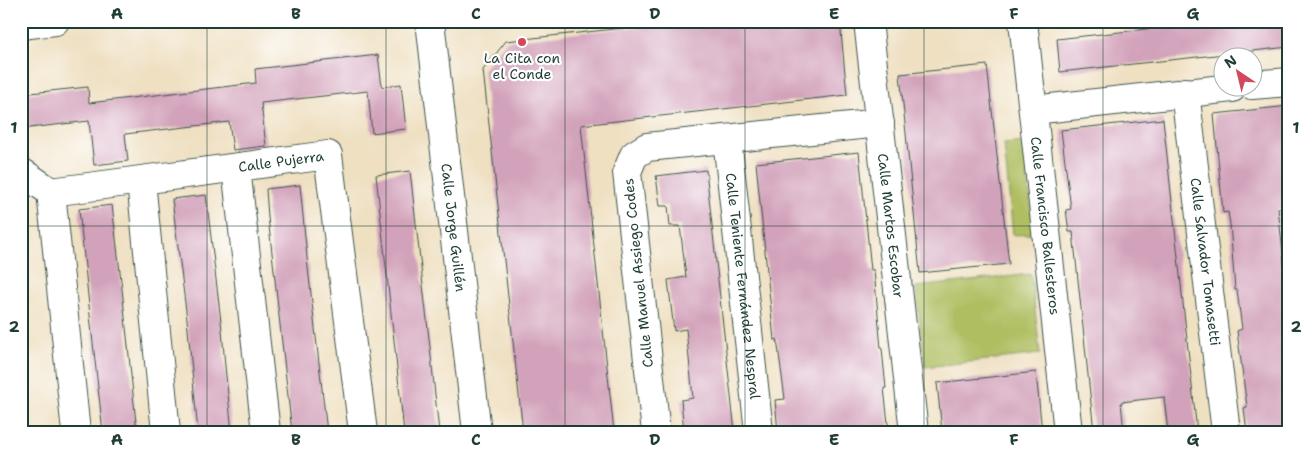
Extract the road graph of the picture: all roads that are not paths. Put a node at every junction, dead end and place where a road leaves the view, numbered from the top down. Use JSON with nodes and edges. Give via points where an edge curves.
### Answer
{"nodes":[{"id":1,"x":55,"y":21,"type":"edge"},
{"id":2,"x":430,"y":21,"type":"edge"},
{"id":3,"x":868,"y":21,"type":"edge"},
{"id":4,"x":1023,"y":21,"type":"edge"},
{"id":5,"x":21,"y":25,"type":"edge"},
{"id":6,"x":1289,"y":82,"type":"edge"},
{"id":7,"x":1262,"y":84,"type":"edge"},
{"id":8,"x":1212,"y":90,"type":"edge"},
{"id":9,"x":1185,"y":92,"type":"junction"},
{"id":10,"x":1034,"y":110,"type":"junction"},
{"id":11,"x":880,"y":123,"type":"junction"},
{"id":12,"x":727,"y":139,"type":"junction"},
{"id":13,"x":236,"y":168,"type":"junction"},
{"id":14,"x":21,"y":173,"type":"edge"},
{"id":15,"x":140,"y":180,"type":"junction"},
{"id":16,"x":51,"y":192,"type":"junction"},
{"id":17,"x":76,"y":432,"type":"edge"},
{"id":18,"x":166,"y":432,"type":"edge"},
{"id":19,"x":266,"y":432,"type":"edge"},
{"id":20,"x":364,"y":432,"type":"edge"},
{"id":21,"x":478,"y":432,"type":"edge"},
{"id":22,"x":656,"y":432,"type":"edge"},
{"id":23,"x":759,"y":432,"type":"edge"},
{"id":24,"x":914,"y":432,"type":"edge"},
{"id":25,"x":1068,"y":432,"type":"edge"},
{"id":26,"x":1226,"y":432,"type":"edge"}],
"edges":[{"from":1,"to":5,"type":"street"},
{"from":2,"to":21,"type":"street","name":"Calle Jorge Guillén"},
{"from":3,"to":11,"type":"street","name":"Calle Martos Escobar"},
{"from":4,"to":10,"type":"street","name":"Calle Francisco Ballesteros"},
{"from":6,"to":7,"type":"street"},
{"from":8,"to":9,"type":"street"},
{"from":9,"to":10,"type":"street"},
{"from":9,"to":26,"type":"street","name":"Calle Salvador Tomasetti"},
{"from":10,"to":25,"type":"street","name":"Calle Francisco Ballesteros"},
{"from":11,"to":12,"type":"street","name":"Calle Manuel Assiego Codes"},
{"from":11,"to":24,"type":"street","name":"Calle Martos Escobar"},
{"from":12,"to":22,"type":"street","name":"Calle Manuel Assiego Codes","via":[[647,147],[634,155],[627,172]]},
{"from":12,"to":23,"type":"street","name":"Calle Teniente Fernández Nespral"},
{"from":13,"to":15,"type":"street","name":"Calle Pujerra"},
{"from":13,"to":19,"type":"street"},
{"from":13,"to":20,"type":"street","name":"Calle Pujerra","via":[[328,155]]},
{"from":14,"to":16,"type":"street"},
{"from":15,"to":16,"type":"street","name":"Calle Pujerra"},
{"from":15,"to":18,"type":"street"},
{"from":16,"to":17,"type":"street"}]}
